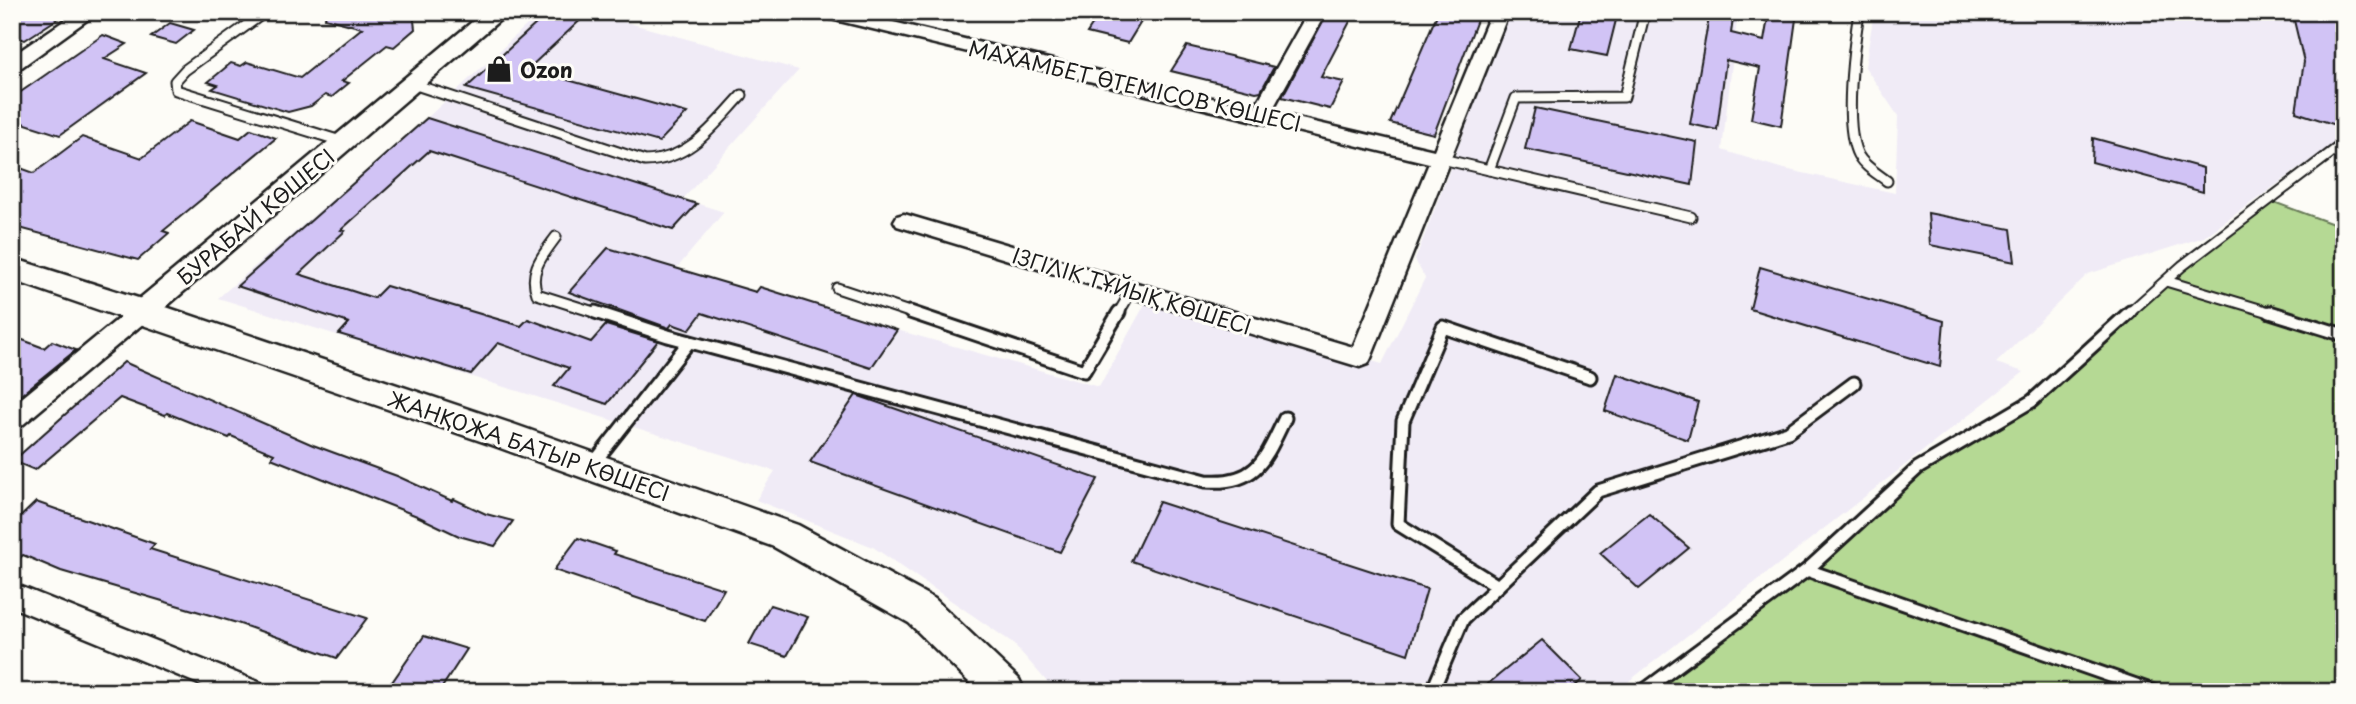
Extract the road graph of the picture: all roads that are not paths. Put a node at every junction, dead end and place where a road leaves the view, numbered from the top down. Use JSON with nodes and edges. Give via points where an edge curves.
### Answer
{"nodes":[{"id":1,"x":89,"y":12,"type":"edge"},
{"id":2,"x":265,"y":12,"type":"edge"},
{"id":3,"x":460,"y":12,"type":"edge"},
{"id":4,"x":827,"y":12,"type":"edge"},
{"id":5,"x":1317,"y":12,"type":"edge"},
{"id":6,"x":1500,"y":12,"type":"edge"},
{"id":7,"x":1645,"y":12,"type":"edge"},
{"id":8,"x":1859,"y":12,"type":"edge"},
{"id":9,"x":494,"y":16,"type":"edge"},
{"id":10,"x":12,"y":65,"type":"edge"},
{"id":11,"x":413,"y":84,"type":"junction"},
{"id":12,"x":742,"y":95,"type":"dead end"},
{"id":13,"x":1260,"y":115,"type":"junction"},
{"id":14,"x":344,"y":142,"type":"junction"},
{"id":15,"x":2344,"y":143,"type":"edge"},
{"id":16,"x":1441,"y":159,"type":"junction"},
{"id":17,"x":1489,"y":170,"type":"junction"},
{"id":18,"x":1887,"y":181,"type":"dead end"},
{"id":19,"x":1691,"y":217,"type":"dead end"},
{"id":20,"x":904,"y":221,"type":"dead end"},
{"id":21,"x":555,"y":237,"type":"dead end"},
{"id":22,"x":12,"y":269,"type":"edge"},
{"id":23,"x":2166,"y":281,"type":"junction"},
{"id":24,"x":837,"y":288,"type":"dead end"},
{"id":25,"x":1132,"y":289,"type":"junction"},
{"id":26,"x":143,"y":311,"type":"junction"},
{"id":27,"x":2344,"y":335,"type":"edge"},
{"id":28,"x":690,"y":342,"type":"junction"},
{"id":29,"x":1590,"y":377,"type":"dead end"},
{"id":30,"x":1854,"y":383,"type":"dead end"},
{"id":31,"x":1285,"y":418,"type":"dead end"},
{"id":32,"x":12,"y":420,"type":"edge"},
{"id":33,"x":591,"y":466,"type":"junction"},
{"id":34,"x":1807,"y":570,"type":"junction"},
{"id":35,"x":1498,"y":586,"type":"junction"},
{"id":36,"x":12,"y":595,"type":"edge"},
{"id":37,"x":251,"y":692,"type":"edge"},
{"id":38,"x":1006,"y":692,"type":"edge"},
{"id":39,"x":1432,"y":692,"type":"edge"},
{"id":40,"x":1642,"y":692,"type":"edge"},
{"id":41,"x":2156,"y":692,"type":"edge"}],
"edges":[{"from":1,"to":10,"type":"street"},
{"from":2,"to":14,"type":"lane","via":[[185,70],[176,81],[176,90]]},
{"from":3,"to":9,"type":"lane"},
{"from":4,"to":13,"type":"street","name":"МАХАМБЕТ ӨТЕМІСОВ КӨШЕСІ"},
{"from":5,"to":13,"type":"street"},
{"from":6,"to":16,"type":"street"},
{"from":7,"to":17,"type":"lane","via":[[1624,97],[1516,98]]},
{"from":8,"to":18,"type":"lane","via":[[1854,38],[1858,155]]},
{"from":9,"to":11,"type":"street","name":"БУРАБАЙ КӨШЕСІ"},
{"from":11,"to":12,"type":"lane","via":[[657,162],[686,152]]},
{"from":11,"to":14,"type":"street","name":"БУРАБАЙ КӨШЕСІ"},
{"from":13,"to":16,"type":"street","name":"МАХАМБЕТ ӨТЕМІСОВ КӨШЕСІ"},
{"from":14,"to":26,"type":"street","name":"БУРАБАЙ КӨШЕСІ"},
{"from":15,"to":23,"type":"lane"},
{"from":16,"to":17,"type":"lane"},
{"from":16,"to":25,"type":"street","name":"ІЗГІЛІК ТҰЙЫҚ КӨШЕСІ","via":[[1360,358]]},
{"from":17,"to":19,"type":"lane"},
{"from":20,"to":25,"type":"street","name":"ІЗГІЛІК ТҰЙЫҚ КӨШЕСІ"},
{"from":21,"to":28,"type":"lane","via":[[532,271],[537,294]]},
{"from":22,"to":26,"type":"main road","name":"ЖАНҚОЖА БАТЫР КӨШЕСІ"},
{"from":23,"to":27,"type":"lane"},
{"from":23,"to":34,"type":"lane","via":[[2032,401],[1918,468]]},
{"from":24,"to":25,"type":"lane","via":[[1084,371]]},
{"from":26,"to":32,"type":"street","name":"БУРАБАЙ КӨШЕСІ"},
{"from":26,"to":33,"type":"main road","name":"ЖАНҚОЖА БАТЫР КӨШЕСІ"},
{"from":28,"to":31,"type":"lane","via":[[1216,485],[1242,482],[1265,459]]},
{"from":28,"to":33,"type":"lane"},
{"from":29,"to":35,"type":"lane","via":[[1443,327],[1403,421],[1398,524]]},
{"from":30,"to":35,"type":"lane","via":[[1788,432],[1598,491]]},
{"from":33,"to":38,"type":"main road","name":"ЖАНҚОЖА БАТЫР КӨШЕСІ","via":[[786,536],[922,611]]},
{"from":34,"to":40,"type":"lane"},
{"from":34,"to":41,"type":"lane"},
{"from":35,"to":39,"type":"lane","via":[[1462,619]]},
{"from":36,"to":37,"type":"street"}]}
